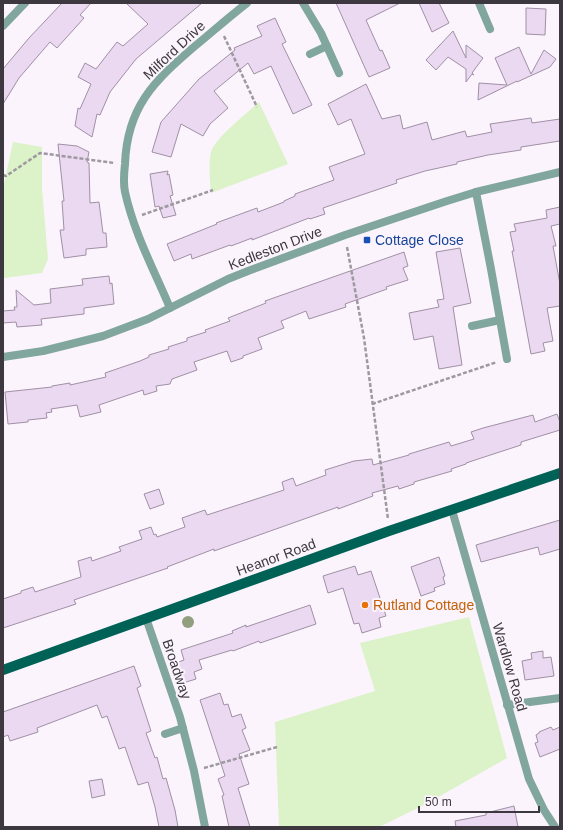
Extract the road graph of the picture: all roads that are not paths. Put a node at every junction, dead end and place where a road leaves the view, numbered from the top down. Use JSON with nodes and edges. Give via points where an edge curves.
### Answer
{"nodes":[{"id":1,"x":25,"y":3,"type":"edge"},
{"id":2,"x":247,"y":3,"type":"edge"},
{"id":3,"x":303,"y":3,"type":"edge"},
{"id":4,"x":479,"y":3,"type":"edge"},
{"id":5,"x":3,"y":26,"type":"edge"},
{"id":6,"x":490,"y":28,"type":"dead end"},
{"id":7,"x":327,"y":46,"type":"junction"},
{"id":8,"x":310,"y":54,"type":"dead end"},
{"id":9,"x":339,"y":73,"type":"dead end"},
{"id":10,"x":560,"y":172,"type":"edge"},
{"id":11,"x":476,"y":192,"type":"junction"},
{"id":12,"x":170,"y":308,"type":"junction"},
{"id":13,"x":500,"y":320,"type":"junction"},
{"id":14,"x":472,"y":326,"type":"dead end"},
{"id":15,"x":3,"y":357,"type":"edge"},
{"id":16,"x":507,"y":359,"type":"road end"},
{"id":17,"x":560,"y":473,"type":"edge"},
{"id":18,"x":452,"y":510,"type":"junction"},
{"id":19,"x":146,"y":618,"type":"junction"},
{"id":20,"x":3,"y":670,"type":"edge"},
{"id":21,"x":560,"y":698,"type":"edge"},
{"id":22,"x":507,"y":705,"type":"junction"},
{"id":23,"x":183,"y":728,"type":"junction"},
{"id":24,"x":165,"y":734,"type":"dead end"},
{"id":25,"x":205,"y":827,"type":"edge"},
{"id":26,"x":555,"y":827,"type":"edge"}],
"edges":[{"from":1,"to":5,"type":"street"},
{"from":2,"to":12,"type":"street","name":"Milford Drive","via":[[155,82],[138,108],[132,123],[126,147],[125,190],[132,218]]},
{"from":3,"to":7,"type":"street"},
{"from":4,"to":6,"type":"street"},
{"from":7,"to":8,"type":"street"},
{"from":7,"to":9,"type":"street"},
{"from":10,"to":11,"type":"street","name":"Kedleston Drive"},
{"from":11,"to":12,"type":"street","name":"Kedleston Drive","via":[[248,271]]},
{"from":11,"to":13,"type":"street"},
{"from":12,"to":15,"type":"street","name":"Kedleston Drive","via":[[103,336],[43,351]]},
{"from":13,"to":14,"type":"street"},
{"from":13,"to":16,"type":"street"},
{"from":17,"to":18,"type":"main road","name":"Heanor Road"},
{"from":18,"to":19,"type":"main road","name":"Heanor Road"},
{"from":18,"to":22,"type":"street","name":"Wardlow Road"},
{"from":19,"to":20,"type":"main road","name":"Heanor Road"},
{"from":19,"to":23,"type":"street","name":"Broadway"},
{"from":21,"to":22,"type":"street"},
{"from":22,"to":26,"type":"street","name":"Wardlow Road","via":[[529,778]]},
{"from":23,"to":24,"type":"street"},
{"from":23,"to":25,"type":"street","name":"Broadway"}]}
